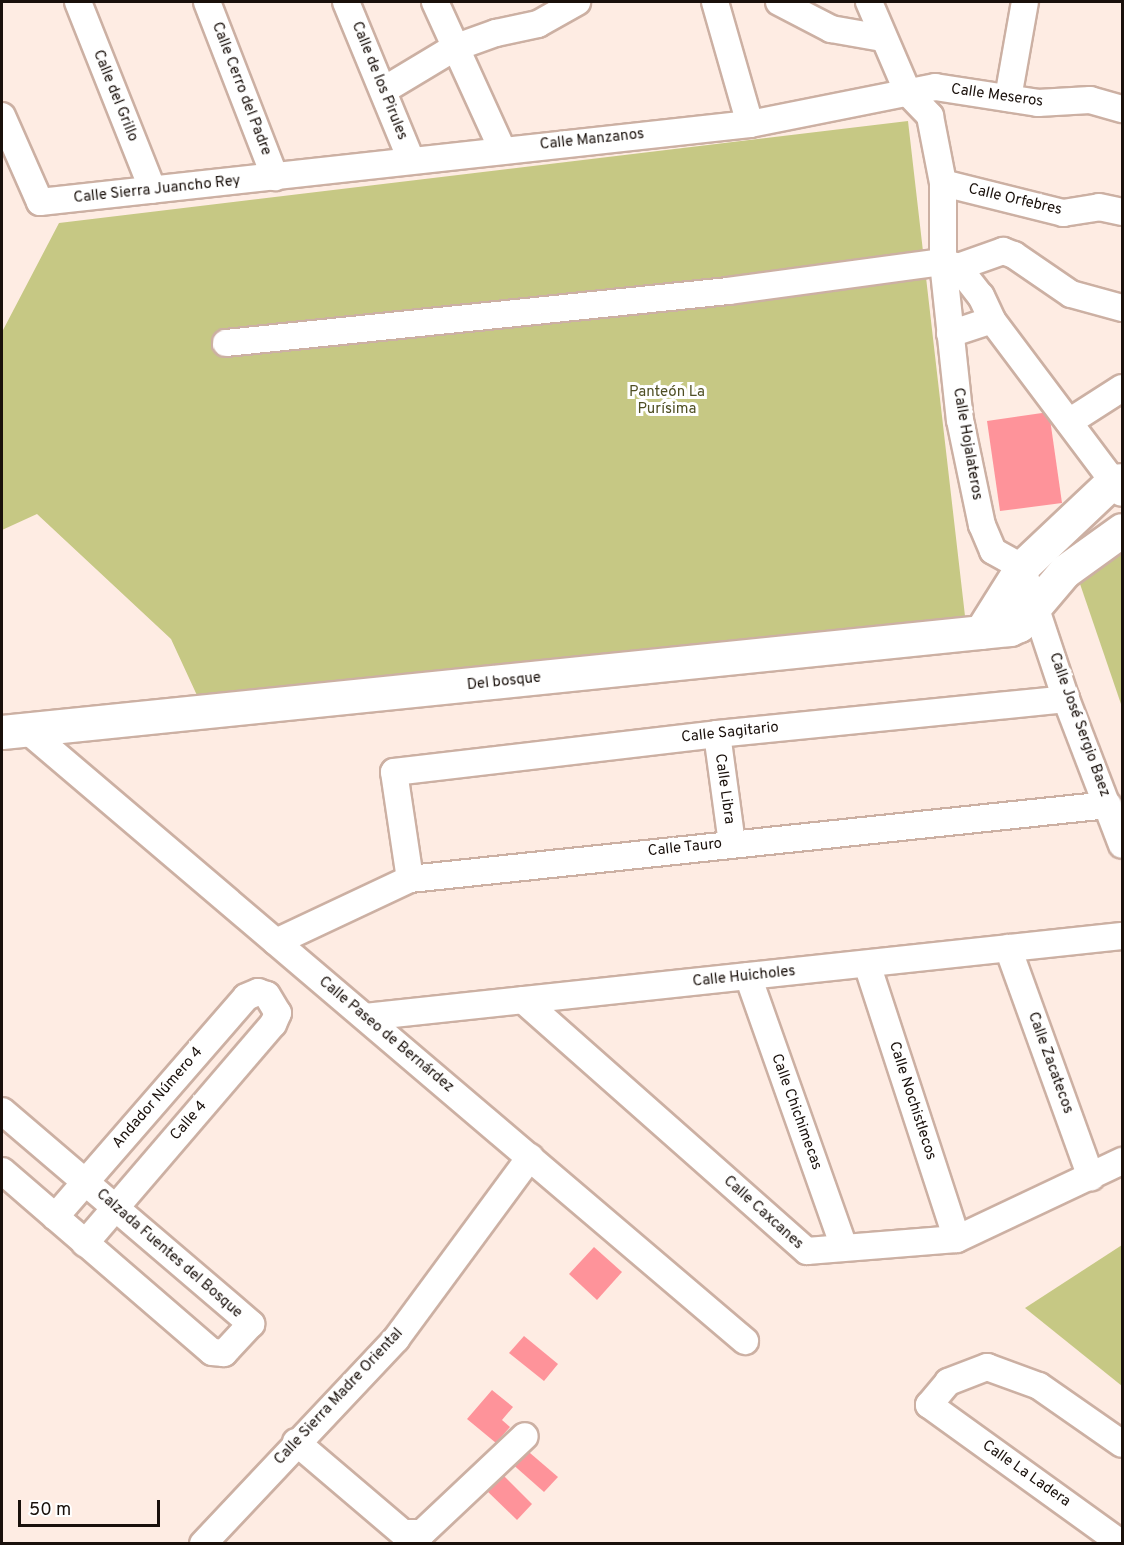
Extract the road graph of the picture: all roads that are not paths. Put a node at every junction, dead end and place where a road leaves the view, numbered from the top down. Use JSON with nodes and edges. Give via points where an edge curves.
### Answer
{"nodes":[{"id":1,"x":78,"y":2,"type":"edge"},
{"id":2,"x":207,"y":2,"type":"edge"},
{"id":3,"x":346,"y":2,"type":"edge"},
{"id":4,"x":435,"y":2,"type":"edge"},
{"id":5,"x":577,"y":2,"type":"edge"},
{"id":6,"x":715,"y":2,"type":"edge"},
{"id":7,"x":779,"y":2,"type":"edge"},
{"id":8,"x":869,"y":2,"type":"edge"},
{"id":9,"x":1025,"y":2,"type":"edge"},
{"id":10,"x":882,"y":38,"type":"junction"},
{"id":11,"x":454,"y":48,"type":"junction"},
{"id":12,"x":384,"y":90,"type":"junction"},
{"id":13,"x":908,"y":93,"type":"junction"},
{"id":14,"x":1008,"y":98,"type":"junction"},
{"id":15,"x":1122,"y":109,"type":"edge"},
{"id":16,"x":2,"y":116,"type":"edge"},
{"id":17,"x":750,"y":124,"type":"junction"},
{"id":18,"x":502,"y":149,"type":"junction"},
{"id":19,"x":411,"y":160,"type":"junction"},
{"id":20,"x":274,"y":177,"type":"junction"},
{"id":21,"x":943,"y":183,"type":"junction"},
{"id":22,"x":153,"y":190,"type":"junction"},
{"id":23,"x":1122,"y":212,"type":"edge"},
{"id":24,"x":950,"y":265,"type":"junction"},
{"id":25,"x":1122,"y":308,"type":"edge"},
{"id":26,"x":992,"y":320,"type":"junction"},
{"id":27,"x":950,"y":334,"type":"junction"},
{"id":28,"x":226,"y":343,"type":"dead end"},
{"id":29,"x":1122,"y":388,"type":"edge"},
{"id":30,"x":1069,"y":422,"type":"junction"},
{"id":31,"x":1119,"y":484,"type":"edge"},
{"id":32,"x":1122,"y":530,"type":"edge"},
{"id":33,"x":1022,"y":567,"type":"junction"},
{"id":34,"x":1037,"y":605,"type":"junction"},
{"id":35,"x":981,"y":632,"type":"junction"},
{"id":36,"x":1066,"y":699,"type":"junction"},
{"id":37,"x":14,"y":731,"type":"edge"},
{"id":38,"x":717,"y":734,"type":"junction"},
{"id":39,"x":1108,"y":805,"type":"junction"},
{"id":40,"x":732,"y":843,"type":"junction"},
{"id":41,"x":1122,"y":845,"type":"edge"},
{"id":42,"x":410,"y":879,"type":"junction"},
{"id":43,"x":1122,"y":936,"type":"edge"},
{"id":44,"x":276,"y":942,"type":"junction"},
{"id":45,"x":1008,"y":948,"type":"junction"},
{"id":46,"x":867,"y":964,"type":"junction"},
{"id":47,"x":748,"y":976,"type":"junction"},
{"id":48,"x":267,"y":995,"type":"joint"},
{"id":49,"x":523,"y":1000,"type":"junction"},
{"id":50,"x":365,"y":1017,"type":"junction"},
{"id":51,"x":2,"y":1112,"type":"edge"},
{"id":52,"x":530,"y":1158,"type":"junction"},
{"id":53,"x":1122,"y":1161,"type":"edge"},
{"id":54,"x":2,"y":1171,"type":"edge"},
{"id":55,"x":1091,"y":1177,"type":"junction"},
{"id":56,"x":84,"y":1182,"type":"junction"},
{"id":57,"x":115,"y":1208,"type":"junction"},
{"id":58,"x":55,"y":1217,"type":"junction"},
{"id":59,"x":957,"y":1239,"type":"junction"},
{"id":60,"x":85,"y":1243,"type":"junction"},
{"id":61,"x":844,"y":1247,"type":"junction"},
{"id":62,"x":745,"y":1341,"type":"dead end"},
{"id":63,"x":525,"y":1436,"type":"dead end"},
{"id":64,"x":296,"y":1442,"type":"junction"},
{"id":65,"x":1122,"y":1444,"type":"edge"},
{"id":66,"x":203,"y":1544,"type":"edge"},
{"id":67,"x":1122,"y":1544,"type":"edge"}],
"edges":[{"from":1,"to":22,"type":"street","name":"Calle del Grillo"},
{"from":2,"to":20,"type":"street","name":"Calle Cerro del Padre"},
{"from":3,"to":12,"type":"street","name":"Calle de los Pirules"},
{"from":4,"to":11,"type":"street"},
{"from":5,"to":11,"type":"street","via":[[538,24]]},
{"from":6,"to":17,"type":"street"},
{"from":7,"to":10,"type":"street","via":[[831,29]]},
{"from":8,"to":10,"type":"street","name":"Calle Hojalateros"},
{"from":9,"to":14,"type":"street"},
{"from":10,"to":13,"type":"street","name":"Calle Hojalateros"},
{"from":11,"to":12,"type":"street"},
{"from":11,"to":18,"type":"street"},
{"from":12,"to":19,"type":"street","name":"Calle de los Pirules"},
{"from":13,"to":14,"type":"street","name":"Calle Meseros","via":[[935,87]]},
{"from":13,"to":17,"type":"street","name":"Calle Manzanos"},
{"from":13,"to":21,"type":"street","name":"Calle Hojalateros","via":[[930,116]]},
{"from":14,"to":15,"type":"street","name":"Calle Meseros","via":[[1038,103],[1090,100]]},
{"from":16,"to":22,"type":"street","name":"Calle Sierra Juancho Rey","via":[[39,202]]},
{"from":17,"to":18,"type":"street","name":"Calle Manzanos"},
{"from":18,"to":19,"type":"street","name":"Calle Manzanos"},
{"from":19,"to":20,"type":"street","name":"Calle Manzanos"},
{"from":20,"to":22,"type":"street","name":"Calle Sierra Juancho Rey"},
{"from":21,"to":23,"type":"street","name":"Calle Orfebres","via":[[1063,213],[1099,207]]},
{"from":21,"to":24,"type":"street","name":"Calle Hojalateros"},
{"from":24,"to":25,"type":"street","via":[[1003,251],[1071,294],[1096,304]]},
{"from":24,"to":26,"type":"street","via":[[981,296]]},
{"from":24,"to":27,"type":"street","name":"Calle Hojalateros"},
{"from":24,"to":28,"type":"street"},
{"from":26,"to":27,"type":"street"},
{"from":26,"to":30,"type":"street"},
{"from":27,"to":33,"type":"street","name":"Calle Hojalateros","via":[[960,420],[982,525],[993,551]]},
{"from":29,"to":30,"type":"street"},
{"from":30,"to":31,"type":"street"},
{"from":31,"to":33,"type":"main road"},
{"from":32,"to":34,"type":"main road","name":"Del bosque","via":[[1065,571]]},
{"from":33,"to":34,"type":"street"},
{"from":33,"to":35,"type":"main road"},
{"from":34,"to":35,"type":"main road","name":"Del bosque","via":[[1019,625]]},
{"from":34,"to":36,"type":"street","name":"Calle José Sergio Baez"},
{"from":35,"to":37,"type":"main road","name":"Del bosque"},
{"from":36,"to":38,"type":"street","name":"Calle Sagitario"},
{"from":36,"to":39,"type":"street","name":"Calle José Sergio Baez"},
{"from":37,"to":44,"type":"street","name":"Calle Paseo de Bernárdez"},
{"from":38,"to":40,"type":"street","name":"Calle Libra"},
{"from":38,"to":42,"type":"street","name":"Calle Sagitario","via":[[394,772]]},
{"from":39,"to":40,"type":"street","name":"Calle Tauro"},
{"from":39,"to":41,"type":"street","name":"Calle José Sergio Baez"},
{"from":40,"to":42,"type":"street","name":"Calle Tauro"},
{"from":42,"to":44,"type":"street","name":"Calle Tauro"},
{"from":43,"to":45,"type":"street","name":"Calle Huicholes"},
{"from":44,"to":50,"type":"street","name":"Calle Paseo de Bernárdez"},
{"from":45,"to":46,"type":"street","name":"Calle Huicholes"},
{"from":45,"to":55,"type":"street","name":"Calle Zacatecos"},
{"from":46,"to":47,"type":"street","name":"Calle Huicholes"},
{"from":46,"to":59,"type":"street","name":"Calle Nochistlecos"},
{"from":47,"to":49,"type":"street","name":"Calle Huicholes"},
{"from":47,"to":61,"type":"street","name":"Calle Chichimecas"},
{"from":48,"to":56,"type":"street","name":"Andador Número 4","via":[[258,992],[246,997]]},
{"from":48,"to":57,"type":"street","name":"Calle 4","via":[[278,1013],[273,1024]]},
{"from":49,"to":50,"type":"street","name":"Calle Huicholes"},
{"from":49,"to":61,"type":"street","name":"Calle Caxcanes","via":[[807,1251]]},
{"from":50,"to":52,"type":"street","name":"Calle Paseo de Bernárdez"},
{"from":51,"to":56,"type":"street","name":"Calzada Fuentes del Bosque"},
{"from":52,"to":62,"type":"street","name":"Calle Paseo de Bernárdez"},
{"from":52,"to":64,"type":"street","name":"Calle Sierra Madre Oriental","via":[[396,1340]]},
{"from":53,"to":55,"type":"street","name":"Calle Caxcanes"},
{"from":54,"to":58,"type":"street","name":"Calzada Fuentes del Bosque"},
{"from":55,"to":59,"type":"street","name":"Calle Caxcanes"},
{"from":56,"to":57,"type":"street","name":"Calzada Fuentes del Bosque"},
{"from":56,"to":58,"type":"street","name":"Andador Número 4"},
{"from":57,"to":60,"type":"street","name":"Calle 4"},
{"from":57,"to":60,"type":"street","name":"Calzada Fuentes del Bosque","via":[[250,1324],[224,1353],[212,1352]]},
{"from":58,"to":60,"type":"street","name":"Calzada Fuentes del Bosque"},
{"from":59,"to":61,"type":"street","name":"Calle Caxcanes","via":[[925,1245]]},
{"from":63,"to":64,"type":"street","via":[[422,1533],[403,1533]]},
{"from":64,"to":66,"type":"street","name":"Calle Sierra Madre Oriental"},
{"from":65,"to":67,"type":"street","name":"Calle La Ladera","via":[[1039,1386],[987,1367],[948,1382],[929,1405]]}]}
